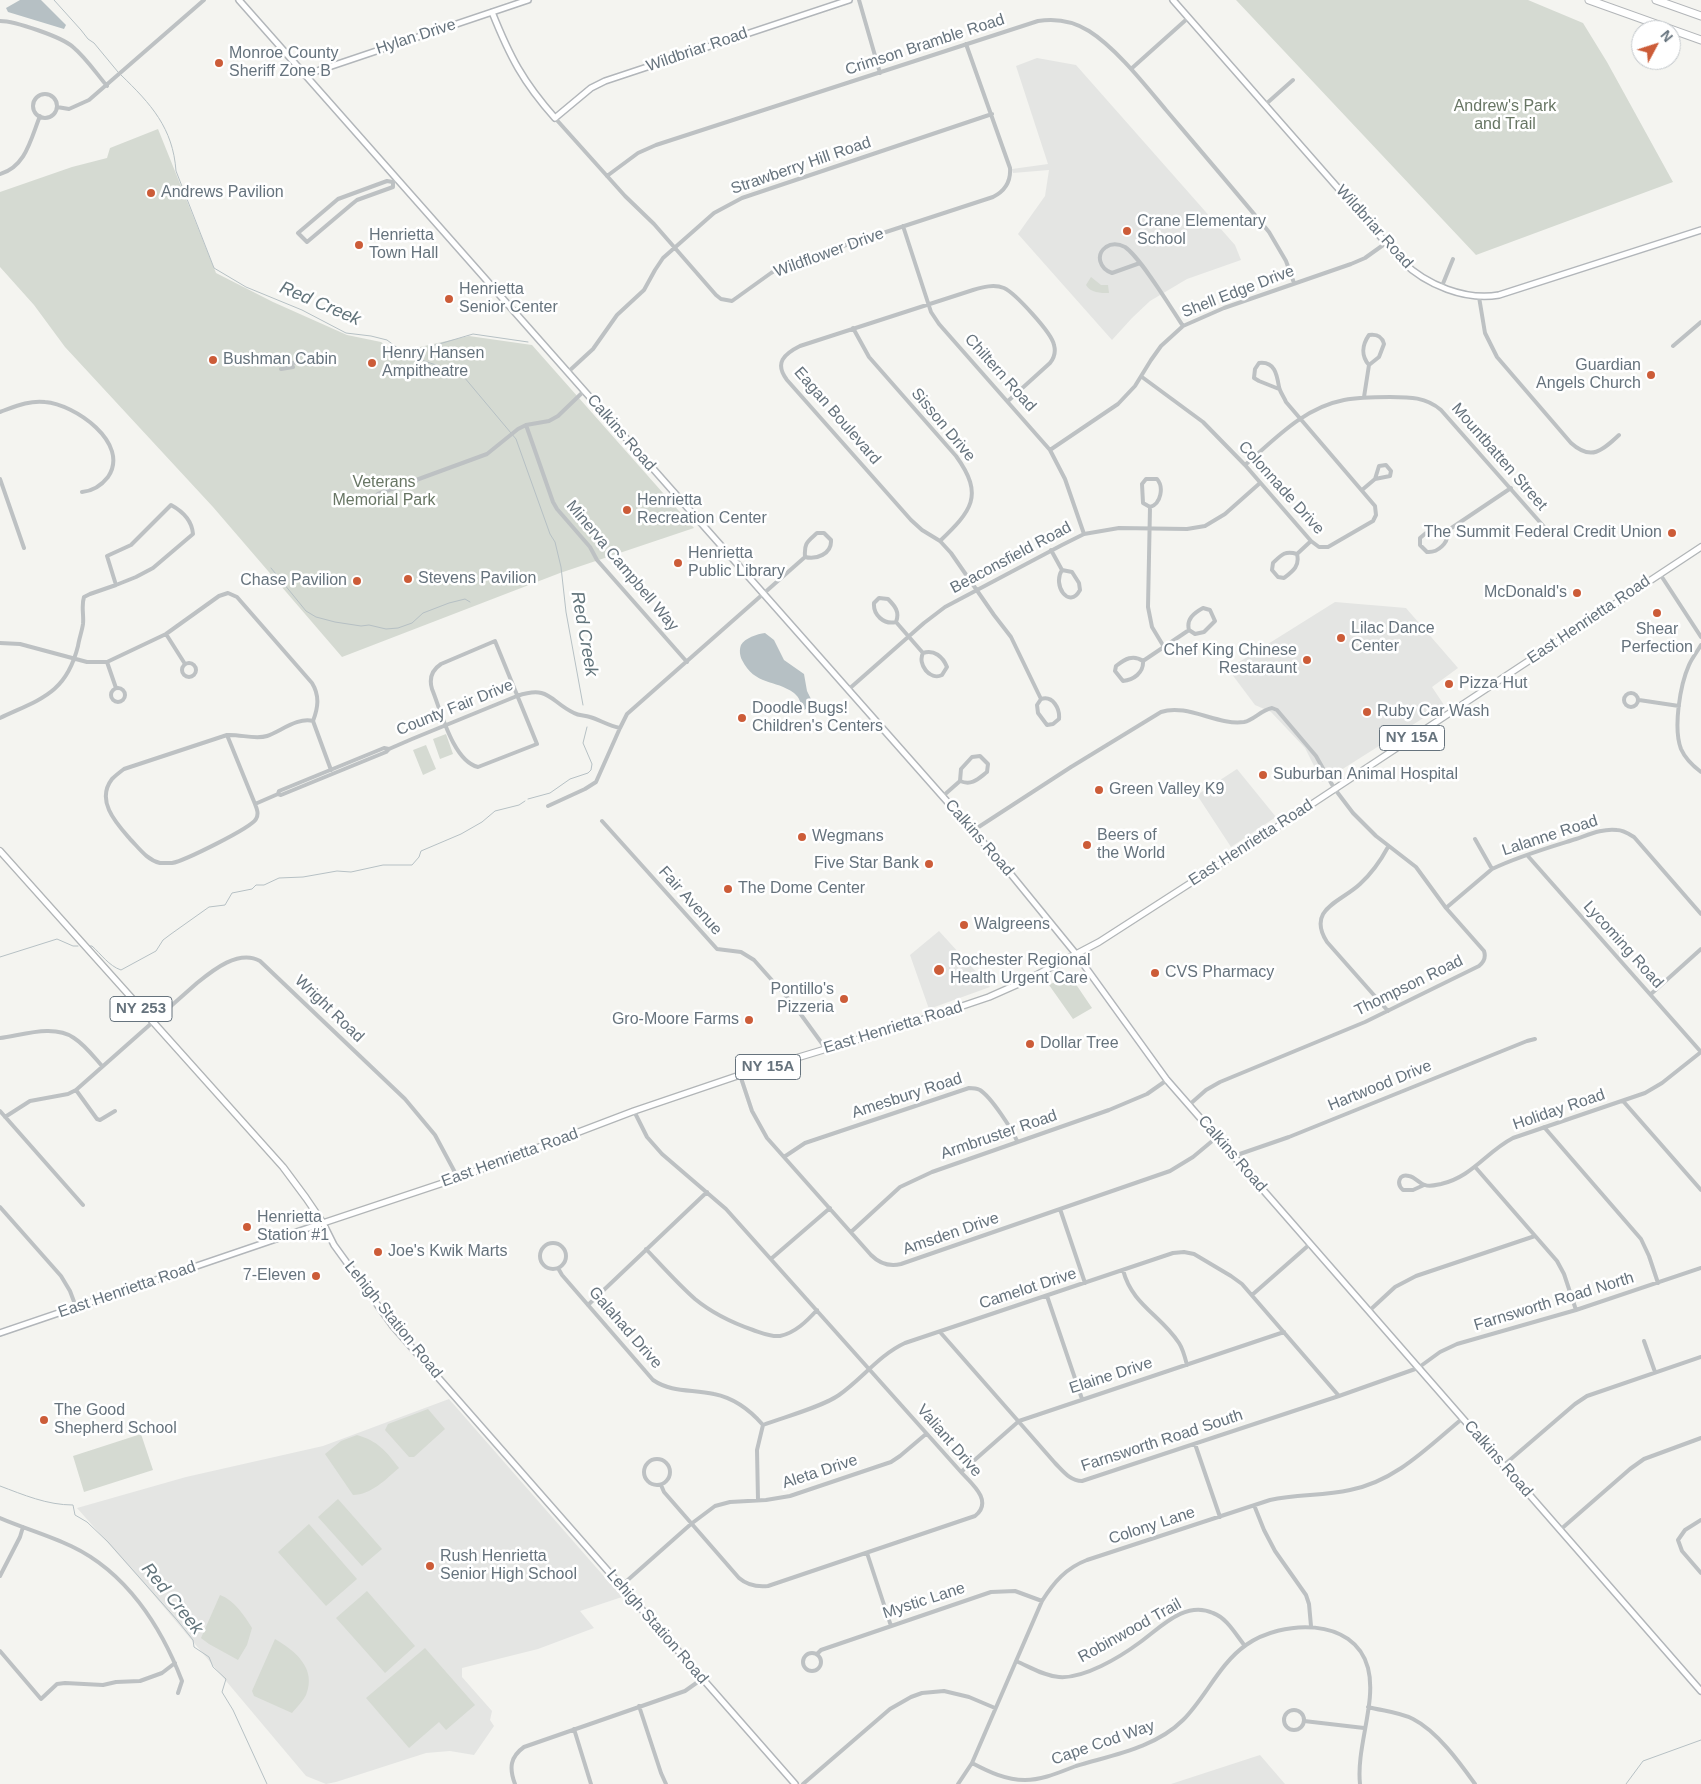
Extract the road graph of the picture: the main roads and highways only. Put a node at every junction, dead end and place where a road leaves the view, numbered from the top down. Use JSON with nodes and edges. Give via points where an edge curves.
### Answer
{"nodes":[{"id":1,"x":238,"y":0,"type":"edge"},
{"id":2,"x":528,"y":0,"type":"edge"},
{"id":3,"x":849,"y":0,"type":"edge"},
{"id":4,"x":1173,"y":0,"type":"edge"},
{"id":5,"x":1589,"y":0,"type":"edge"},
{"id":6,"x":1656,"y":0,"type":"edge"},
{"id":7,"x":492,"y":12,"type":"junction"},
{"id":8,"x":1701,"y":16,"type":"edge"},
{"id":9,"x":1701,"y":40,"type":"edge"},
{"id":10,"x":305,"y":75,"type":"junction"},
{"id":11,"x":555,"y":118,"type":"joint"},
{"id":12,"x":1701,"y":230,"type":"edge"},
{"id":13,"x":1701,"y":547,"type":"edge"},
{"id":14,"x":0,"y":851,"type":"edge"},
{"id":15,"x":1076,"y":954,"type":"junction"},
{"id":16,"x":323,"y":1223,"type":"junction"},
{"id":17,"x":0,"y":1333,"type":"edge"},
{"id":18,"x":1701,"y":1691,"type":"edge"},
{"id":19,"x":795,"y":1784,"type":"edge"}],
"edges":[{"from":1,"to":10,"type":"main road","name":"Calkins Road"},
{"from":2,"to":7,"type":"main road","name":"Hylan Drive"},
{"from":3,"to":11,"type":"main road","name":"Wildbriar Road","via":[[605,81],[591,88]]},
{"from":4,"to":12,"type":"main road","name":"Wildbriar Road","via":[[1410,268],[1460,294],[1480,298],[1509,293]]},
{"from":5,"to":9,"type":"highway"},
{"from":6,"to":8,"type":"highway"},
{"from":7,"to":10,"type":"main road","name":"Hylan Drive"},
{"from":7,"to":11,"type":"main road","name":"Wildflower Drive","via":[[519,72]]},
{"from":10,"to":15,"type":"main road","name":"Calkins Road","via":[[395,181],[974,830]]},
{"from":13,"to":15,"type":"main road","name":"East Henrietta Road","number":"NY 15A"},
{"from":14,"to":16,"type":"main road","name":"Lehigh Station Road","number":"NY 253","via":[[283,1167]]},
{"from":15,"to":16,"type":"main road","name":"East Henrietta Road","number":"NY 15A","via":[[982,999],[634,1111],[458,1178]]},
{"from":15,"to":18,"type":"main road","name":"Calkins Road","via":[[1167,1080]]},
{"from":16,"to":17,"type":"main road","name":"East Henrietta Road","number":"NY 15A"},
{"from":16,"to":19,"type":"main road","name":"Lehigh Station Road","number":"NY 253","via":[[339,1252],[392,1325]]}]}
